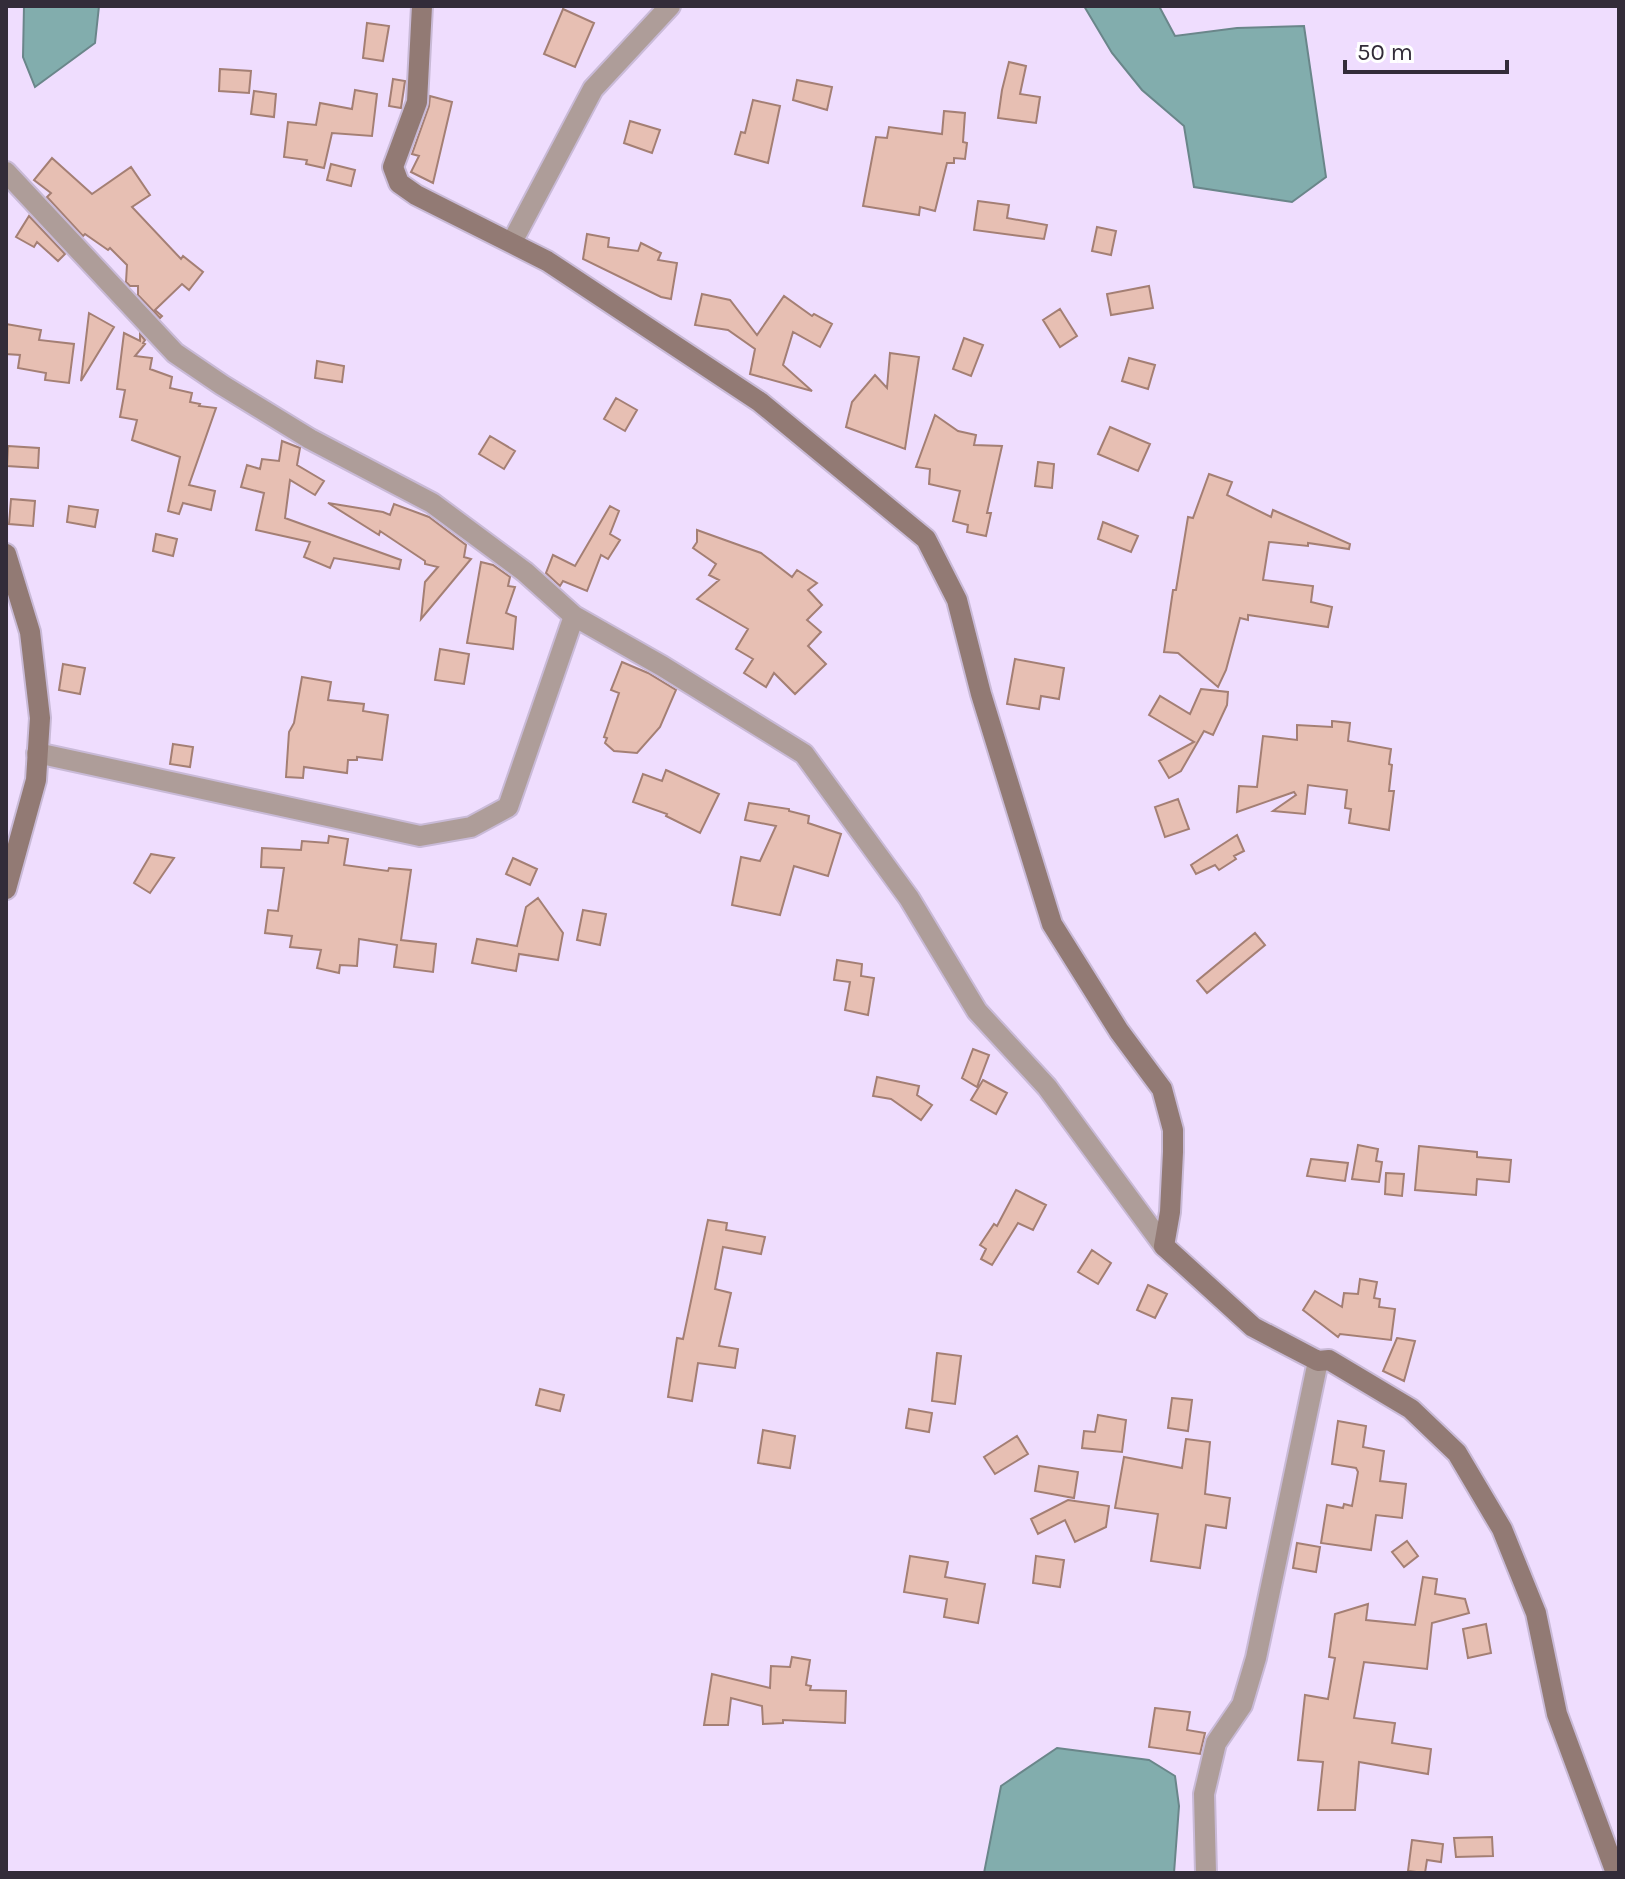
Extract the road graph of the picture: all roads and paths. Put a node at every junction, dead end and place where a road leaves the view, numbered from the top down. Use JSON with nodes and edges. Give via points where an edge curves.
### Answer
{"nodes":[{"id":1,"x":422,"y":6,"type":"edge"},
{"id":2,"x":670,"y":6,"type":"edge"},
{"id":3,"x":6,"y":172,"type":"edge"},
{"id":4,"x":512,"y":242,"type":"junction"},
{"id":5,"x":6,"y":554,"type":"edge"},
{"id":6,"x":574,"y":616,"type":"junction"},
{"id":7,"x":37,"y":753,"type":"junction"},
{"id":8,"x":6,"y":889,"type":"edge"},
{"id":9,"x":1164,"y":1246,"type":"junction"},
{"id":10,"x":1318,"y":1361,"type":"junction"},
{"id":11,"x":1206,"y":1873,"type":"edge"},
{"id":12,"x":1616,"y":1873,"type":"edge"}],
"edges":[{"from":1,"to":4,"type":"main road","via":[[417,102],[393,167],[399,183]]},
{"from":2,"to":4,"type":"street","via":[[593,89]]},
{"from":3,"to":6,"type":"street","via":[[175,353],[310,439],[432,503]]},
{"from":4,"to":9,"type":"main road","via":[[760,402],[926,539],[957,600],[1052,924],[1162,1089],[1173,1130]]},
{"from":5,"to":7,"type":"main road","via":[[30,632],[40,718]]},
{"from":6,"to":7,"type":"street","via":[[508,807],[471,827],[420,836]]},
{"from":6,"to":9,"type":"street","via":[[804,754],[909,898],[977,1011],[1047,1087]]},
{"from":7,"to":8,"type":"main road","via":[[36,780]]},
{"from":9,"to":10,"type":"main road","via":[[1253,1327]]},
{"from":10,"to":11,"type":"street","via":[[1256,1658],[1242,1705],[1216,1743],[1204,1794]]},
{"from":10,"to":12,"type":"main road","via":[[1329,1360],[1411,1409],[1457,1453],[1502,1529],[1536,1613],[1557,1714]]}]}
